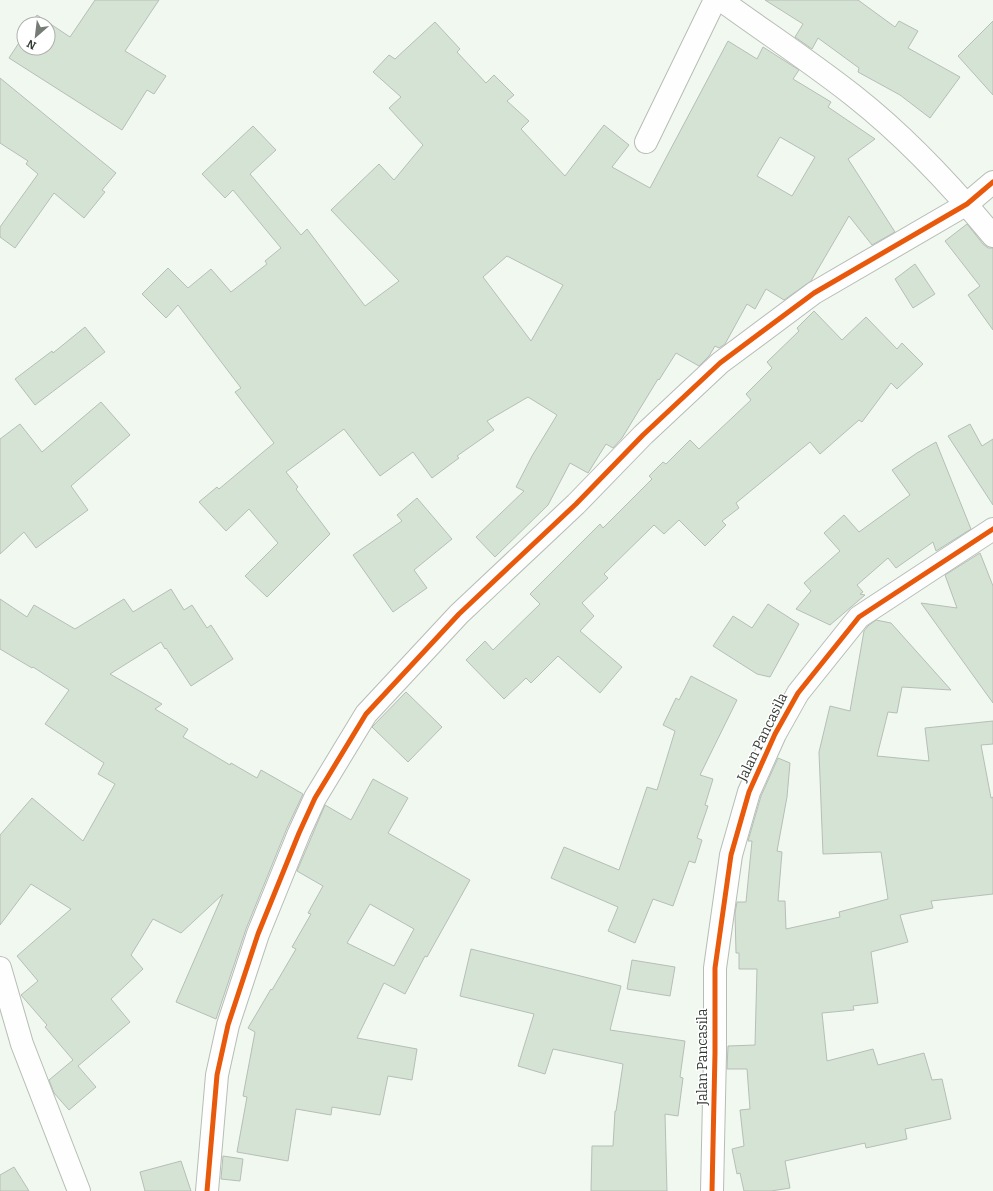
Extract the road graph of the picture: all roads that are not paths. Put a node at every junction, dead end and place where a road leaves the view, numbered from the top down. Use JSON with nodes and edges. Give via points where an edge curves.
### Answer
{"nodes":[{"id":1,"x":715,"y":0,"type":"edge"},
{"id":2,"x":721,"y":0,"type":"edge"},
{"id":3,"x":646,"y":142,"type":"dead end"},
{"id":4,"x":993,"y":182,"type":"edge"},
{"id":5,"x":967,"y":204,"type":"junction"},
{"id":6,"x":993,"y":236,"type":"edge"},
{"id":7,"x":993,"y":529,"type":"edge"},
{"id":8,"x":0,"y":968,"type":"edge"},
{"id":9,"x":79,"y":1191,"type":"edge"},
{"id":10,"x":207,"y":1191,"type":"edge"},
{"id":11,"x":712,"y":1191,"type":"edge"}],
"edges":[{"from":1,"to":3,"type":"street"},
{"from":2,"to":5,"type":"street","via":[[854,96],[922,156]]},
{"from":4,"to":5,"type":"street"},
{"from":5,"to":6,"type":"street"},
{"from":5,"to":10,"type":"street","via":[[814,293],[720,363],[459,614],[366,714],[315,798],[258,934],[228,1025],[217,1075]]},
{"from":7,"to":11,"type":"street","name":"Jalan Pancasila","via":[[859,617],[798,693],[775,734],[749,792],[731,856],[715,968]]},
{"from":8,"to":9,"type":"street","via":[[22,1044]]}]}
